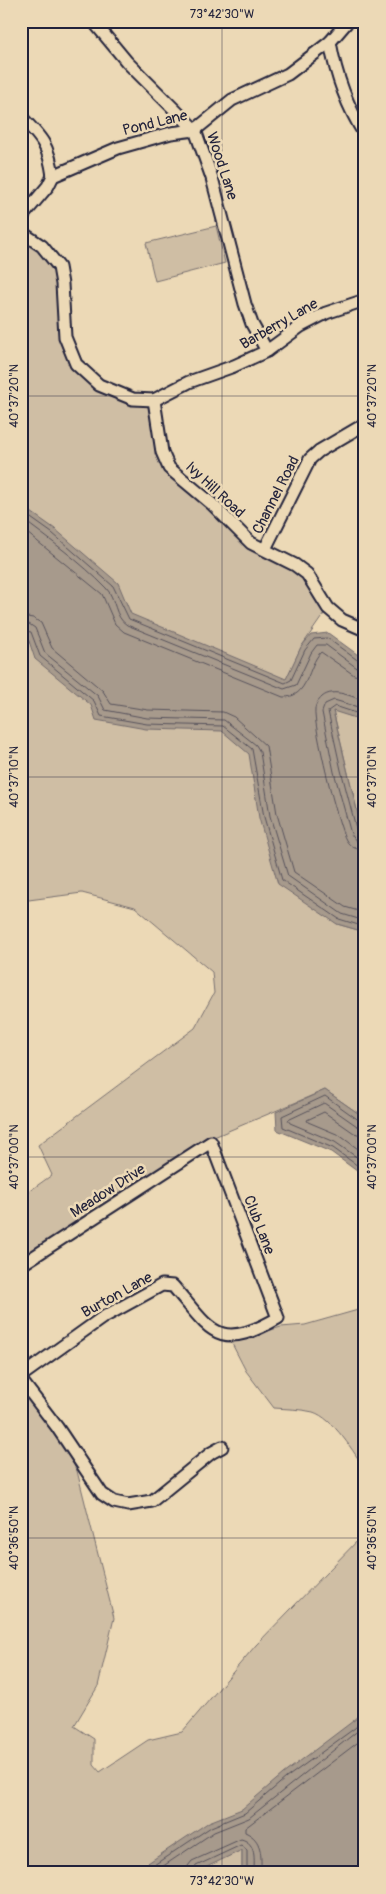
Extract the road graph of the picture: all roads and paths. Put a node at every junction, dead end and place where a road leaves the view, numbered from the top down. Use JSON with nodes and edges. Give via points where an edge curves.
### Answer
{"nodes":[{"id":1,"x":93,"y":21,"type":"edge"},
{"id":2,"x":348,"y":21,"type":"edge"},
{"id":3,"x":330,"y":42,"type":"junction"},
{"id":4,"x":21,"y":117,"type":"edge"},
{"id":5,"x":195,"y":130,"type":"junction"},
{"id":6,"x":365,"y":135,"type":"edge"},
{"id":7,"x":53,"y":176,"type":"junction"},
{"id":8,"x":21,"y":218,"type":"edge"},
{"id":9,"x":21,"y":232,"type":"edge"},
{"id":10,"x":365,"y":300,"type":"edge"},
{"id":11,"x":267,"y":351,"type":"junction"},
{"id":12,"x":154,"y":400,"type":"junction"},
{"id":13,"x":365,"y":424,"type":"edge"},
{"id":14,"x":265,"y":549,"type":"junction"},
{"id":15,"x":365,"y":630,"type":"edge"},
{"id":16,"x":211,"y":1142,"type":"joint"},
{"id":17,"x":21,"y":1265,"type":"edge"},
{"id":18,"x":278,"y":1318,"type":"joint"},
{"id":19,"x":21,"y":1376,"type":"edge"},
{"id":20,"x":21,"y":1380,"type":"edge"},
{"id":21,"x":222,"y":1447,"type":"dead end"}],
"edges":[{"from":1,"to":5,"type":"street","name":"Wood Lane","via":[[127,62]]},
{"from":2,"to":3,"type":"street","name":"Pond Lane"},
{"from":3,"to":5,"type":"street","name":"Pond Lane","via":[[288,74],[232,100]]},
{"from":3,"to":6,"type":"street","via":[[344,96]]},
{"from":4,"to":7,"type":"street","via":[[46,145]]},
{"from":5,"to":7,"type":"street","name":"Pond Lane","via":[[171,133],[118,148]]},
{"from":5,"to":11,"type":"street","name":"Wood Lane","via":[[212,178],[245,304]]},
{"from":7,"to":8,"type":"street"},
{"from":9,"to":12,"type":"street","via":[[42,246],[59,267],[65,337],[76,364],[92,380],[111,391],[133,399]]},
{"from":10,"to":11,"type":"street","name":"Barberry Lane","via":[[326,313],[301,326]]},
{"from":11,"to":12,"type":"street","name":"Barberry Lane","via":[[189,382]]},
{"from":12,"to":14,"type":"street","name":"Ivy Hill Road","via":[[162,452],[169,468],[212,504],[240,534]]},
{"from":13,"to":14,"type":"street","name":"Channel Road","via":[[310,459]]},
{"from":14,"to":15,"type":"street","name":"Ivy Hill Road","via":[[307,574],[328,608],[342,620]]},
{"from":16,"to":17,"type":"street","name":"Meadow Drive"},
{"from":16,"to":18,"type":"street","name":"Club Lane"},
{"from":18,"to":19,"type":"street","name":"Burton Lane","via":[[229,1336],[216,1333],[206,1326],[173,1286],[162,1285],[102,1318]]},
{"from":20,"to":21,"type":"street","via":[[102,1494],[114,1502],[128,1505],[152,1501]]}]}
